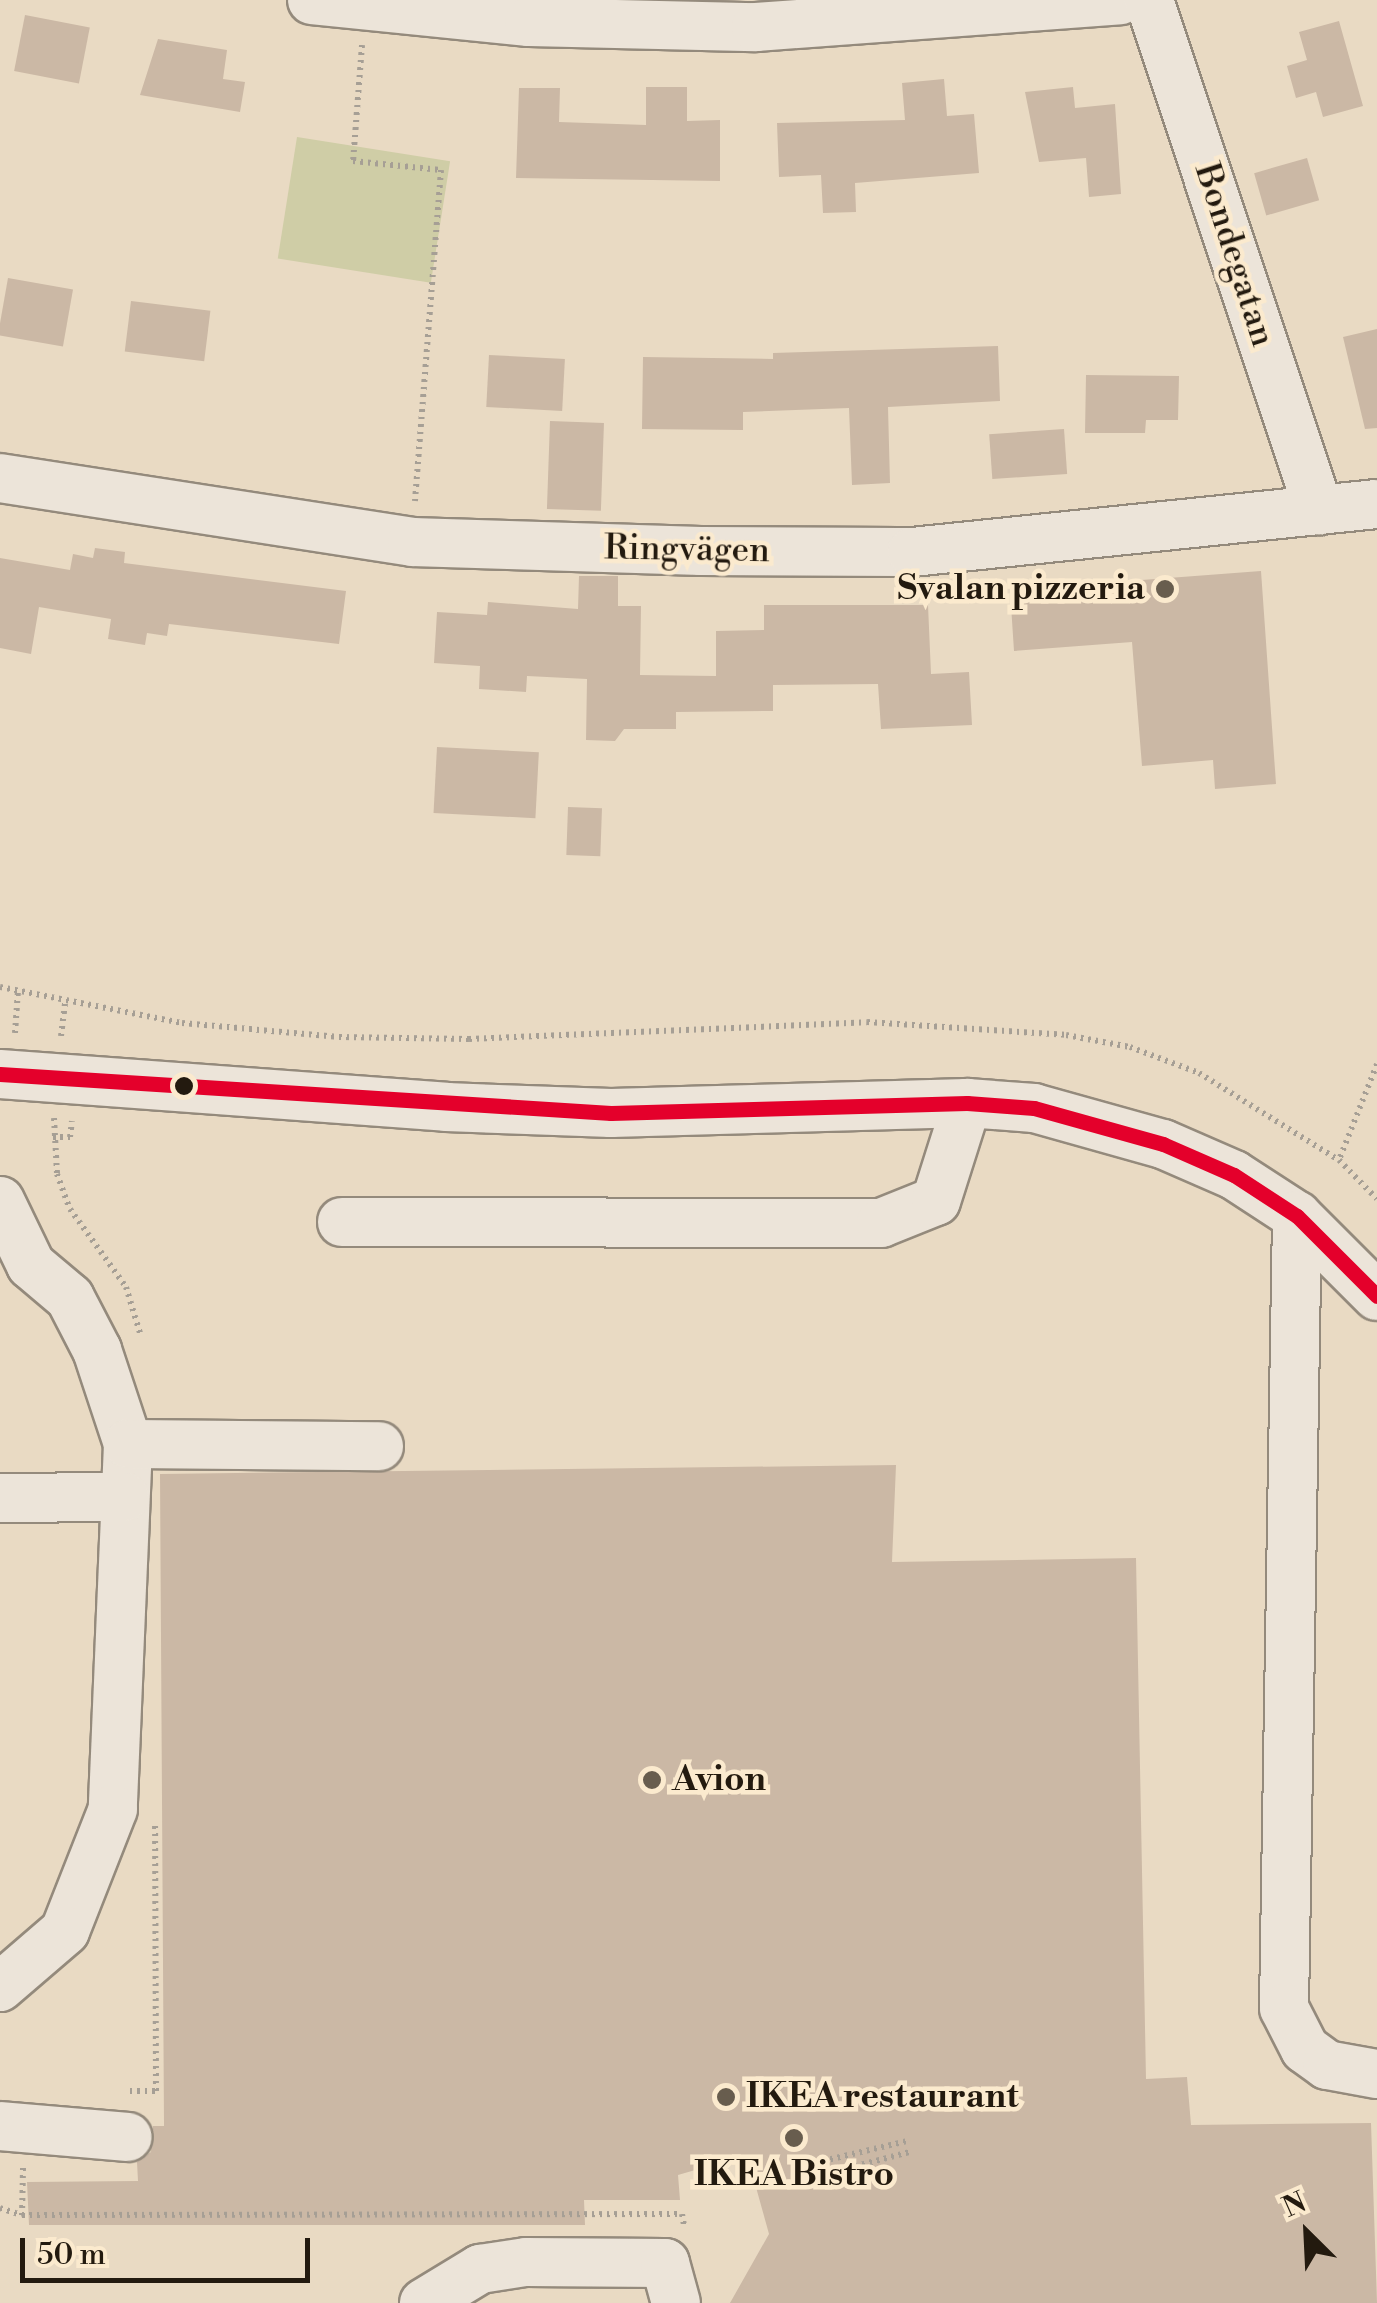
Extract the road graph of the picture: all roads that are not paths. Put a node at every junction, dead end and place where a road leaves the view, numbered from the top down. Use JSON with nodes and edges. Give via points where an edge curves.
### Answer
{"nodes":[{"id":1,"x":312,"y":0,"type":"edge"},
{"id":2,"x":1120,"y":0,"type":"edge"},
{"id":3,"x":1149,"y":0,"type":"edge"},
{"id":4,"x":0,"y":478,"type":"edge"},
{"id":5,"x":1377,"y":504,"type":"edge"},
{"id":6,"x":1319,"y":510,"type":"junction"},
{"id":7,"x":0,"y":1074,"type":"edge"},
{"id":8,"x":967,"y":1102,"type":"junction"},
{"id":9,"x":0,"y":1201,"type":"edge"},
{"id":10,"x":1297,"y":1216,"type":"junction"},
{"id":11,"x":342,"y":1222,"type":"dead end"},
{"id":12,"x":1377,"y":1296,"type":"edge"},
{"id":13,"x":128,"y":1444,"type":"junction"},
{"id":14,"x":379,"y":1446,"type":"dead end"},
{"id":15,"x":125,"y":1497,"type":"junction"},
{"id":16,"x":0,"y":1498,"type":"edge"},
{"id":17,"x":0,"y":1987,"type":"edge"},
{"id":18,"x":1377,"y":2074,"type":"edge"},
{"id":19,"x":12,"y":2129,"type":"edge"},
{"id":20,"x":128,"y":2137,"type":"dead end"},
{"id":21,"x":424,"y":2303,"type":"edge"},
{"id":22,"x":676,"y":2303,"type":"edge"}],
"edges":[{"from":1,"to":2,"type":"street","via":[[530,22],[756,28]]},
{"from":3,"to":6,"type":"street","name":"Bondegatan"},
{"from":4,"to":6,"type":"street","name":"Ringvägen","via":[[412,542],[912,552]]},
{"from":5,"to":6,"type":"street","name":"Ringvägen"},
{"from":7,"to":8,"type":"street","via":[[611,1113]]},
{"from":8,"to":10,"type":"street","via":[[1034,1108],[1163,1144],[1234,1175]]},
{"from":8,"to":11,"type":"street","via":[[936,1201],[881,1223]]},
{"from":9,"to":13,"type":"street","via":[[32,1265],[70,1298]]},
{"from":10,"to":12,"type":"street"},
{"from":10,"to":18,"type":"street","via":[[1284,2008],[1305,2049],[1327,2064]]},
{"from":13,"to":14,"type":"street"},
{"from":13,"to":15,"type":"street"},
{"from":15,"to":16,"type":"street"},
{"from":15,"to":17,"type":"street","via":[[113,1809],[64,1931]]},
{"from":19,"to":20,"type":"street"},
{"from":21,"to":22,"type":"street","via":[[480,2269],[526,2262],[666,2263]]}]}
